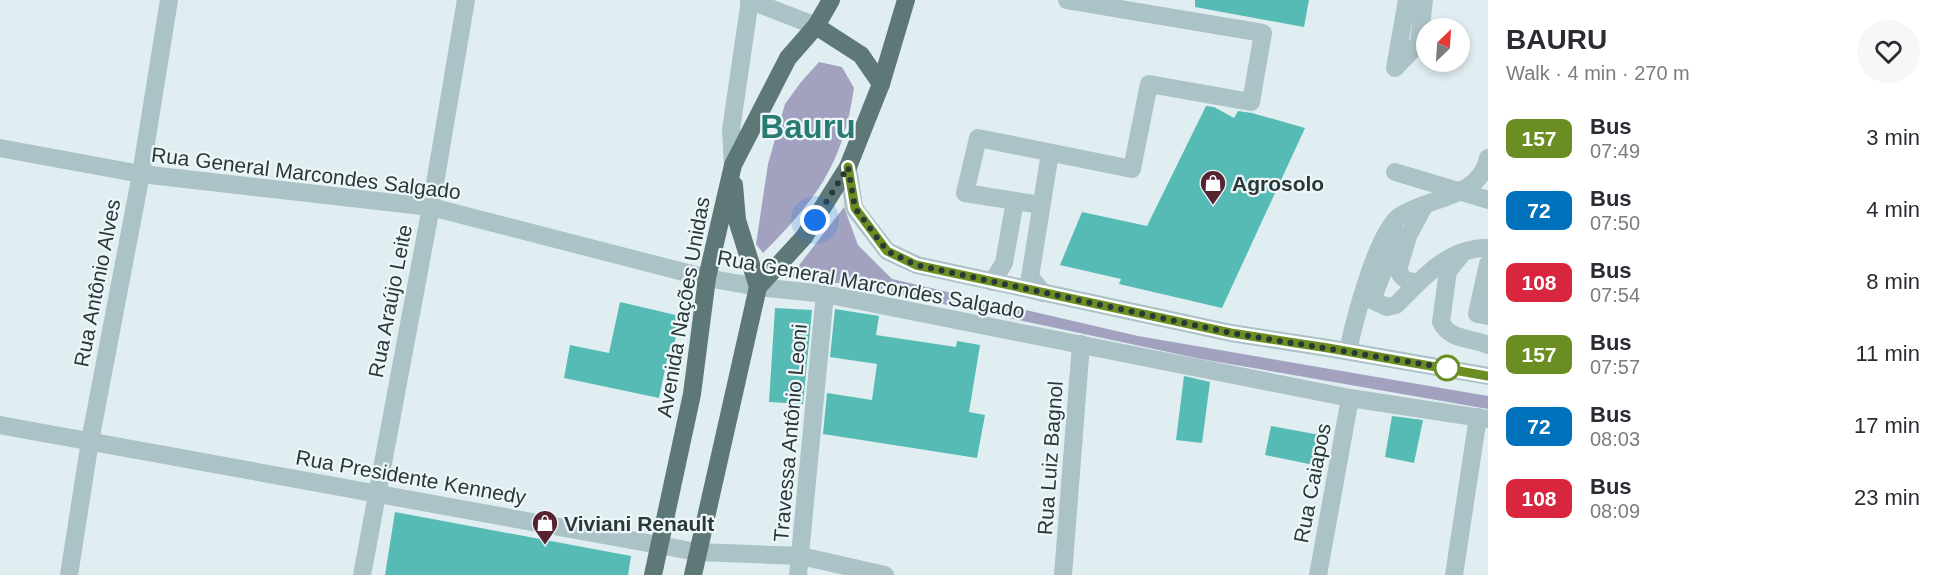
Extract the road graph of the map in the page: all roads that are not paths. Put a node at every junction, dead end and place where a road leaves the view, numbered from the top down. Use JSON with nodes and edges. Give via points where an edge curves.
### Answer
{"nodes":[{"id":1,"x":169,"y":0,"type":"edge"},
{"id":2,"x":466,"y":0,"type":"edge"},
{"id":3,"x":750,"y":0,"type":"edge"},
{"id":4,"x":831,"y":0,"type":"edge"},
{"id":5,"x":906,"y":0,"type":"edge"},
{"id":6,"x":1067,"y":0,"type":"edge"},
{"id":7,"x":1407,"y":0,"type":"edge"},
{"id":8,"x":1424,"y":0,"type":"edge"},
{"id":9,"x":816,"y":26,"type":"junction"},
{"id":10,"x":881,"y":84,"type":"junction"},
{"id":11,"x":0,"y":148,"type":"edge"},
{"id":12,"x":1050,"y":153,"type":"junction"},
{"id":13,"x":1487,"y":161,"type":"edge"},
{"id":14,"x":733,"y":165,"type":"junction"},
{"id":15,"x":848,"y":167,"type":"junction"},
{"id":16,"x":141,"y":174,"type":"junction"},
{"id":17,"x":1461,"y":191,"type":"junction"},
{"id":18,"x":1486,"y":199,"type":"edge"},
{"id":19,"x":1016,"y":201,"type":"junction"},
{"id":20,"x":1041,"y":205,"type":"junction"},
{"id":21,"x":431,"y":207,"type":"junction"},
{"id":22,"x":1412,"y":211,"type":"junction"},
{"id":23,"x":1488,"y":248,"type":"edge"},
{"id":24,"x":1467,"y":250,"type":"junction"},
{"id":25,"x":1488,"y":264,"type":"edge"},
{"id":26,"x":707,"y":278,"type":"junction"},
{"id":27,"x":992,"y":282,"type":"junction"},
{"id":28,"x":1419,"y":282,"type":"junction"},
{"id":29,"x":758,"y":287,"type":"junction"},
{"id":30,"x":1043,"y":293,"type":"junction"},
{"id":31,"x":825,"y":294,"type":"junction"},
{"id":32,"x":1372,"y":300,"type":"junction"},
{"id":33,"x":1488,"y":316,"type":"edge"},
{"id":34,"x":1354,"y":320,"type":"junction"},
{"id":35,"x":1081,"y":345,"type":"junction"},
{"id":36,"x":1488,"y":345,"type":"edge"},
{"id":37,"x":1348,"y":351,"type":"junction"},
{"id":38,"x":1488,"y":376,"type":"edge"},
{"id":39,"x":1350,"y":398,"type":"junction"},
{"id":40,"x":1483,"y":418,"type":"edge"},
{"id":41,"x":0,"y":425,"type":"edge"},
{"id":42,"x":90,"y":441,"type":"junction"},
{"id":43,"x":376,"y":494,"type":"junction"},
{"id":44,"x":659,"y":544,"type":"junction"},
{"id":45,"x":697,"y":552,"type":"junction"},
{"id":46,"x":801,"y":556,"type":"junction"},
{"id":47,"x":69,"y":575,"type":"edge"},
{"id":48,"x":362,"y":575,"type":"edge"},
{"id":49,"x":653,"y":575,"type":"edge"},
{"id":50,"x":693,"y":575,"type":"edge"},
{"id":51,"x":798,"y":575,"type":"edge"},
{"id":52,"x":885,"y":575,"type":"edge"},
{"id":53,"x":1063,"y":575,"type":"edge"},
{"id":54,"x":1318,"y":575,"type":"edge"},
{"id":55,"x":1454,"y":575,"type":"edge"}],
"edges":[{"from":1,"to":16,"type":"street","name":"Rua Antônio Alves"},
{"from":2,"to":21,"type":"street","name":"Rua Araújo Leite"},
{"from":3,"to":9,"type":"street"},
{"from":3,"to":14,"type":"street","via":[[731,130]]},
{"from":4,"to":9,"type":"main road","name":"Avenida Nações Unidas"},
{"from":5,"to":10,"type":"main road"},
{"from":6,"to":12,"type":"street","via":[[1263,33],[1251,102],[1149,84],[1132,169]]},
{"from":7,"to":8,"type":"street","via":[[1395,68],[1419,43]]},
{"from":9,"to":10,"type":"main road","via":[[861,55]]},
{"from":9,"to":14,"type":"main road","name":"Avenida Nações Unidas","via":[[788,58]]},
{"from":10,"to":15,"type":"main road"},
{"from":11,"to":16,"type":"street","name":"Rua General Marcondes Salgado"},
{"from":12,"to":19,"type":"street","via":[[978,138],[965,193]]},
{"from":12,"to":20,"type":"street"},
{"from":13,"to":17,"type":"street","via":[[1475,180]]},
{"from":13,"to":18,"type":"street","via":[[1480,185]]},
{"from":14,"to":26,"type":"main road","name":"Avenida Nações Unidas"},
{"from":14,"to":29,"type":"main road","via":[[736,220]]},
{"from":15,"to":27,"type":"street","name":"Rua General Marcondes Salgado","via":[[855,208],[887,251],[916,265]]},
{"from":15,"to":29,"type":"main road","via":[[804,237]]},
{"from":16,"to":21,"type":"street","name":"Rua General Marcondes Salgado"},
{"from":16,"to":42,"type":"street","name":"Rua Antônio Alves"},
{"from":17,"to":18,"type":"street"},
{"from":17,"to":22,"type":"street"},
{"from":17,"to":22,"type":"street","via":[[1403,174],[1414,179],[1417,187]]},
{"from":19,"to":20,"type":"street"},
{"from":19,"to":27,"type":"street","via":[[1004,263]]},
{"from":20,"to":30,"type":"street","via":[[1030,277]]},
{"from":21,"to":26,"type":"street","name":"Rua General Marcondes Salgado"},
{"from":21,"to":43,"type":"street","name":"Rua Araújo Leite"},
{"from":22,"to":28,"type":"street","via":[[1398,270],[1408,282]]},
{"from":22,"to":32,"type":"street"},
{"from":22,"to":34,"type":"street","via":[[1384,237]]},
{"from":23,"to":24,"type":"street"},
{"from":24,"to":28,"type":"street","via":[[1447,258]]},
{"from":24,"to":36,"type":"street","via":[[1448,271],[1441,322],[1453,336]]},
{"from":25,"to":33,"type":"street","via":[[1477,314]]},
{"from":26,"to":29,"type":"street","name":"Rua General Marcondes Salgado"},
{"from":26,"to":44,"type":"main road","name":"Avenida Nações Unidas","via":[[692,394]]},
{"from":27,"to":30,"type":"street","name":"Rua General Marcondes Salgado"},
{"from":28,"to":32,"type":"street","via":[[1396,305],[1387,307]]},
{"from":29,"to":31,"type":"street","name":"Rua General Marcondes Salgado"},
{"from":29,"to":45,"type":"main road"},
{"from":30,"to":37,"type":"street","name":"Rua General Marcondes Salgado","via":[[1231,333]]},
{"from":31,"to":35,"type":"street","name":"Rua General Marcondes Salgado"},
{"from":31,"to":46,"type":"street","name":"Travessa Antônio Leoni"},
{"from":32,"to":34,"type":"street","via":[[1366,314]]},
{"from":34,"to":37,"type":"street"},
{"from":35,"to":39,"type":"street","name":"Rua General Marcondes Salgado"},
{"from":35,"to":53,"type":"street","name":"Rua Luiz Bagnol"},
{"from":37,"to":38,"type":"street","name":"Rua General Marcondes Salgado"},
{"from":39,"to":40,"type":"street","name":"Rua General Marcondes Salgado"},
{"from":39,"to":54,"type":"street","name":"Rua Caiapos"},
{"from":40,"to":55,"type":"street"},
{"from":41,"to":42,"type":"street","name":"Rua Presidente Kennedy"},
{"from":42,"to":43,"type":"street","name":"Rua Presidente Kennedy"},
{"from":42,"to":47,"type":"street","name":"Rua Antônio Alves"},
{"from":43,"to":44,"type":"street","name":"Rua Presidente Kennedy"},
{"from":43,"to":48,"type":"street","name":"Rua Araújo Leite"},
{"from":44,"to":45,"type":"street","name":"Rua Presidente Kennedy"},
{"from":44,"to":49,"type":"main road","name":"Avenida Nações Unidas"},
{"from":45,"to":46,"type":"street","name":"Rua Presidente Kennedy"},
{"from":45,"to":50,"type":"main road"},
{"from":46,"to":51,"type":"street","name":"Travessa Antônio Leoni"},
{"from":46,"to":52,"type":"street","name":"Rua Presidente Kennedy"}]}
